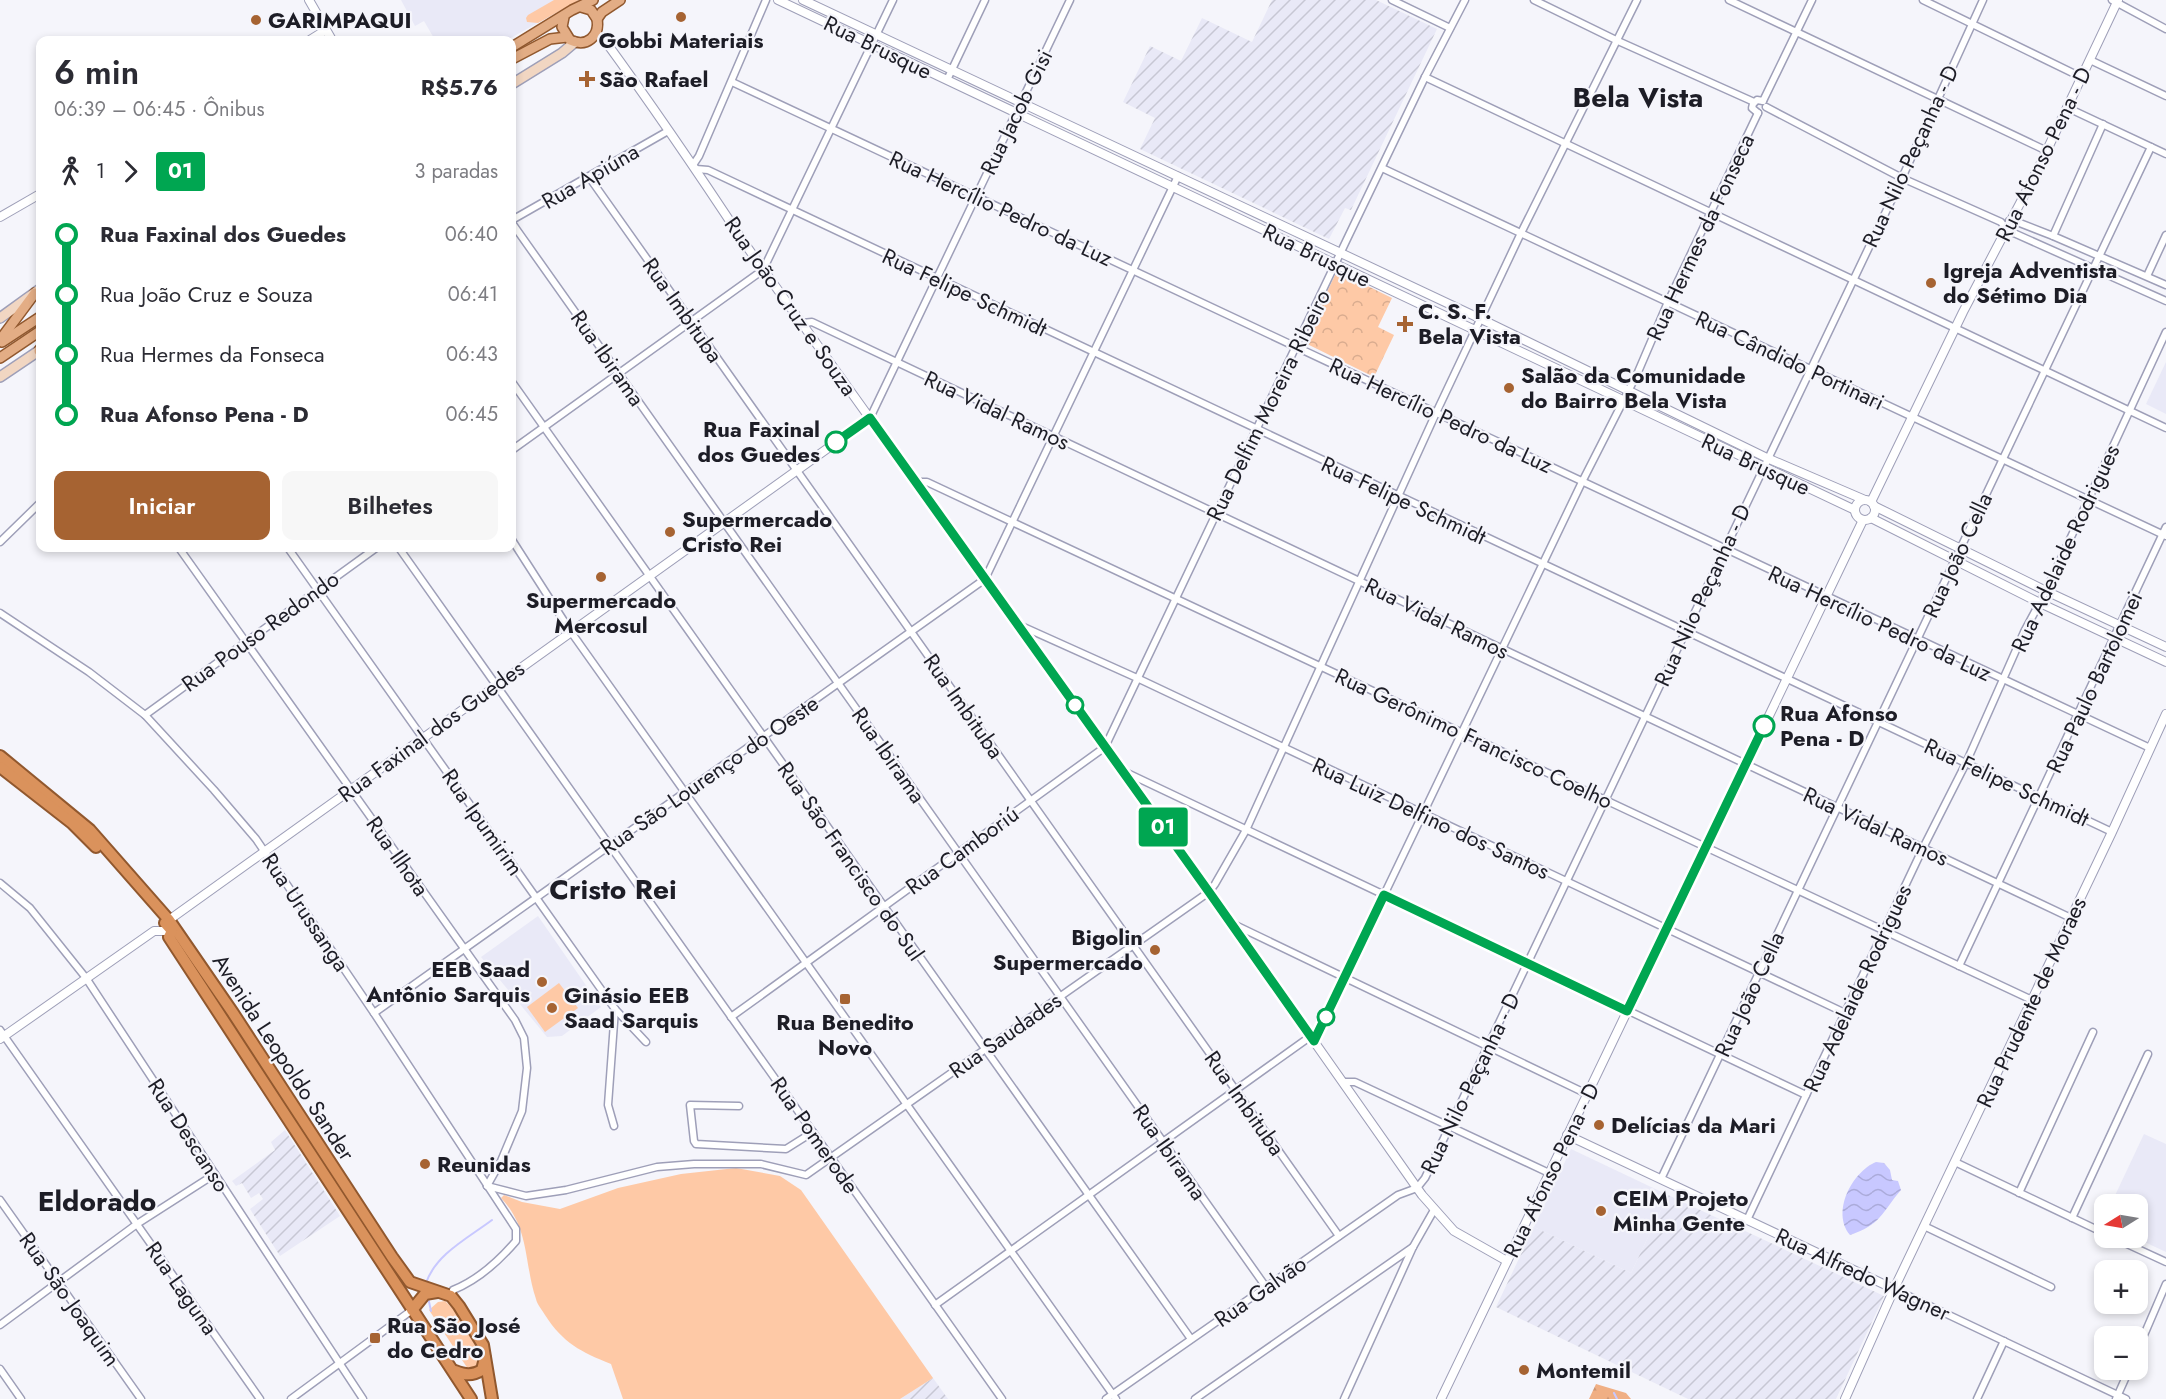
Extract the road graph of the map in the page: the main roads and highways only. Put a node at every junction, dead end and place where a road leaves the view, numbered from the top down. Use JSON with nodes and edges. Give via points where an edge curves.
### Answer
{"nodes":[{"id":1,"x":593,"y":0,"type":"edge"},
{"id":2,"x":620,"y":0,"type":"edge"},
{"id":3,"x":581,"y":7,"type":"junction"},
{"id":4,"x":564,"y":17,"type":"junction"},
{"id":5,"x":597,"y":19,"type":"junction"},
{"id":6,"x":571,"y":40,"type":"junction"},
{"id":7,"x":516,"y":45,"type":"edge"},
{"id":8,"x":516,"y":57,"type":"edge"},
{"id":9,"x":516,"y":82,"type":"edge"},
{"id":10,"x":36,"y":292,"type":"edge"},
{"id":11,"x":36,"y":294,"type":"edge"},
{"id":12,"x":0,"y":318,"type":"edge"},
{"id":13,"x":36,"y":319,"type":"edge"},
{"id":14,"x":36,"y":334,"type":"edge"},
{"id":15,"x":0,"y":341,"type":"edge"},
{"id":16,"x":36,"y":354,"type":"edge"},
{"id":17,"x":0,"y":358,"type":"edge"},
{"id":18,"x":0,"y":376,"type":"edge"},
{"id":19,"x":0,"y":756,"type":"edge"},
{"id":20,"x":0,"y":767,"type":"edge"},
{"id":21,"x":170,"y":926,"type":"junction"},
{"id":22,"x":439,"y":1292,"type":"junction"},
{"id":23,"x":412,"y":1310,"type":"junction"},
{"id":24,"x":485,"y":1353,"type":"junction"},
{"id":25,"x":454,"y":1371,"type":"junction"},
{"id":26,"x":471,"y":1399,"type":"edge"},
{"id":27,"x":492,"y":1399,"type":"edge"}],
"edges":[{"from":1,"to":3,"type":"main road"},
{"from":2,"to":5,"type":"main road"},
{"from":3,"to":4,"type":"main road"},
{"from":3,"to":5,"type":"main road","via":[[591,10]]},
{"from":4,"to":6,"type":"main road","via":[[562,27]]},
{"from":4,"to":7,"type":"main road"},
{"from":5,"to":6,"type":"main road","via":[[596,34],[591,40]]},
{"from":6,"to":8,"type":"main road","via":[[560,36],[550,39]]},
{"from":6,"to":9,"type":"main road","via":[[562,53]]},
{"from":10,"to":12,"type":"main road"},
{"from":11,"to":15,"type":"main road"},
{"from":13,"to":15,"type":"main road"},
{"from":14,"to":17,"type":"main road"},
{"from":16,"to":18,"type":"main road"},
{"from":19,"to":21,"type":"highway","name":"Avenida Leopoldo Sander","via":[[90,830]]},
{"from":20,"to":21,"type":"highway","name":"Avenida Leopoldo Sander","via":[[80,830]]},
{"from":21,"to":22,"type":"highway","name":"Avenida Leopoldo Sander","via":[[233,1013],[410,1282]]},
{"from":21,"to":23,"type":"highway","name":"Avenida Leopoldo Sander","via":[[169,937]]},
{"from":22,"to":23,"type":"highway","via":[[425,1294]]},
{"from":22,"to":24,"type":"highway","name":"Avenida Leopoldo Sander","via":[[452,1296]]},
{"from":23,"to":25,"type":"highway","name":"Avenida Leopoldo Sander"},
{"from":24,"to":25,"type":"highway","via":[[482,1370],[465,1375]]},
{"from":24,"to":27,"type":"highway"},
{"from":25,"to":26,"type":"highway","name":"Avenida Leopoldo Sander"}]}
